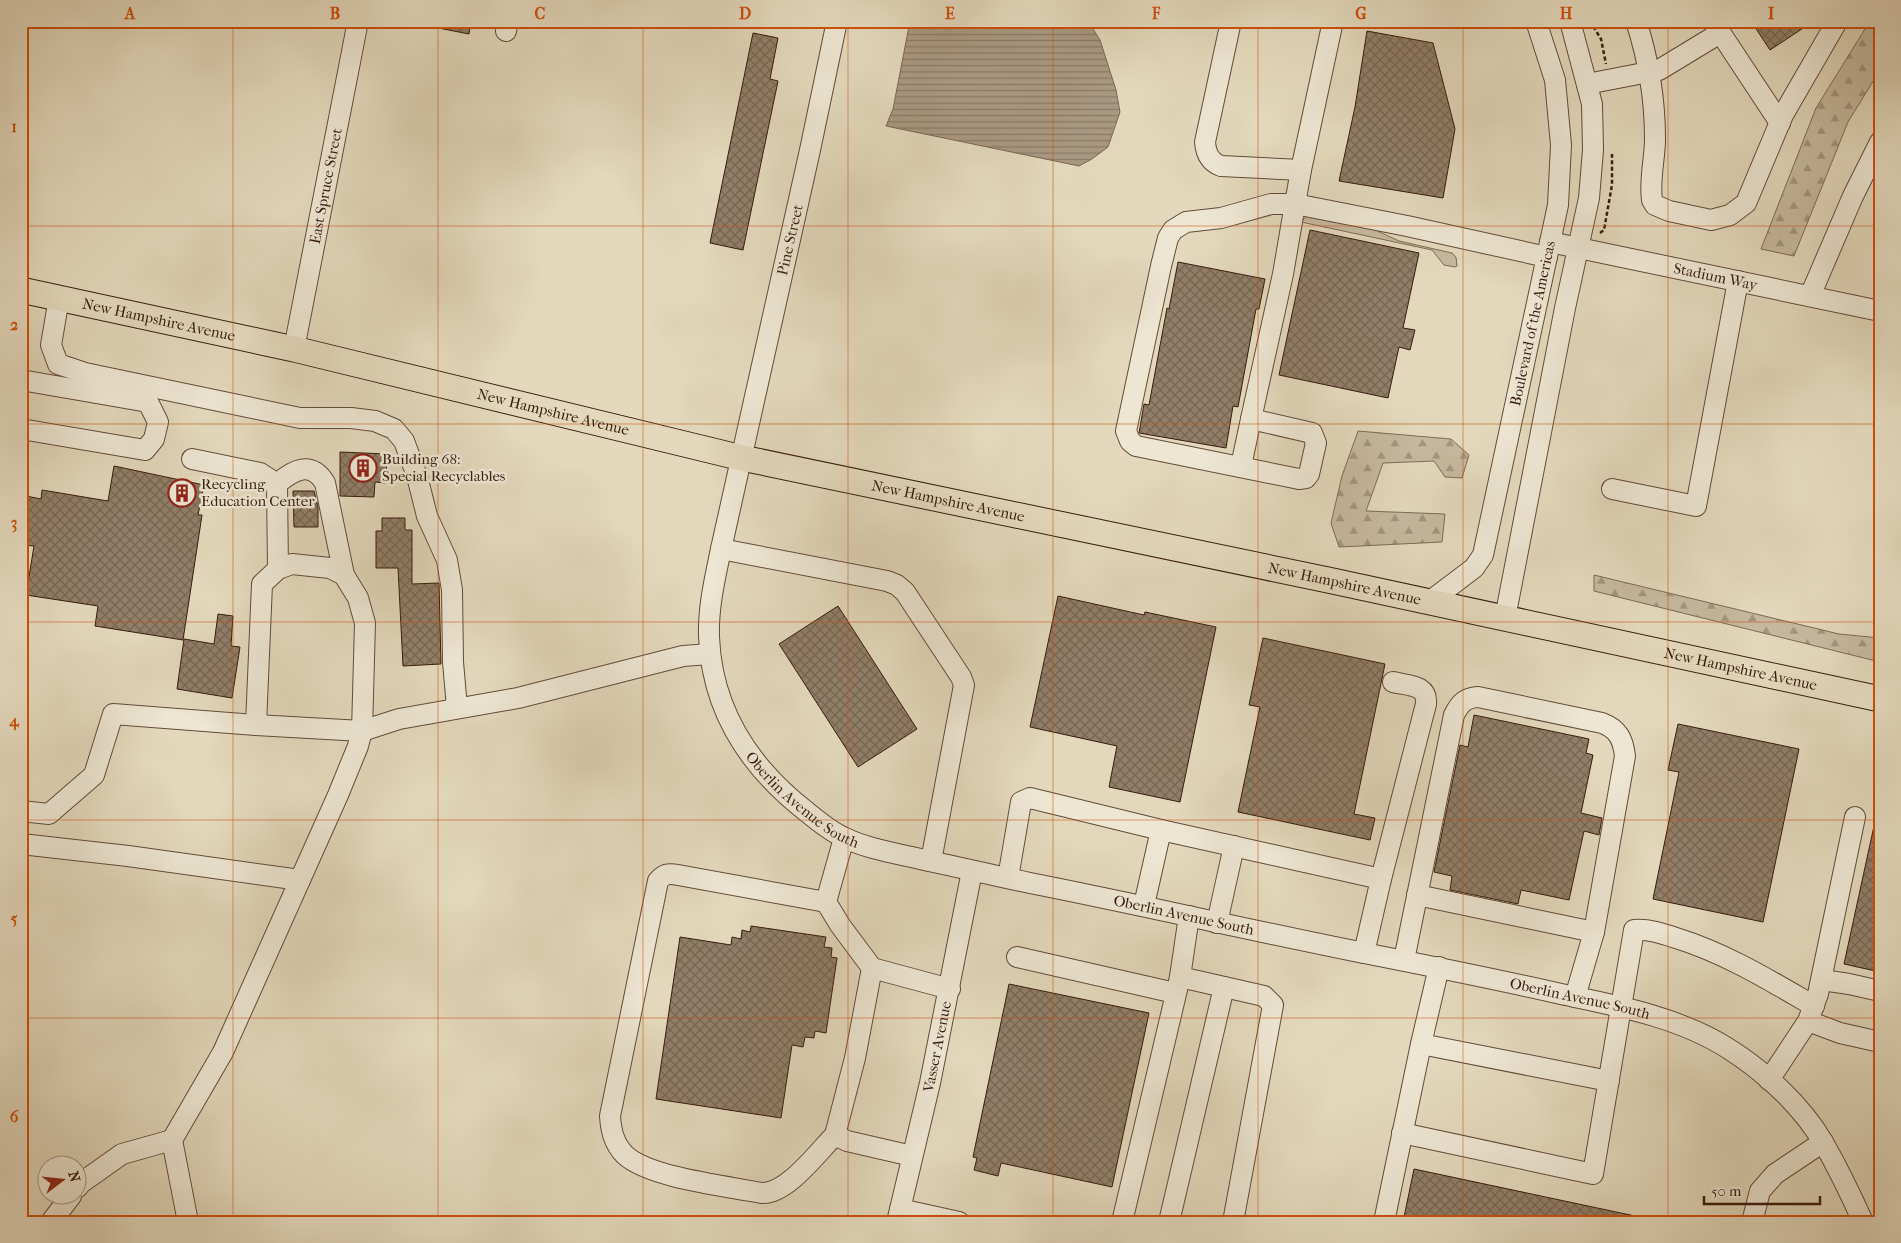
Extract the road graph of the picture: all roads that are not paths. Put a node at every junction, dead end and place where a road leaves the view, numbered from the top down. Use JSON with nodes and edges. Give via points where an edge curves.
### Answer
{"nodes":[{"id":1,"x":358,"y":21,"type":"edge"},
{"id":2,"x":837,"y":21,"type":"edge"},
{"id":3,"x":1231,"y":21,"type":"edge"},
{"id":4,"x":1333,"y":21,"type":"edge"},
{"id":5,"x":1536,"y":21,"type":"edge"},
{"id":6,"x":1570,"y":21,"type":"edge"},
{"id":7,"x":1636,"y":21,"type":"edge"},
{"id":8,"x":1835,"y":21,"type":"edge"},
{"id":9,"x":1716,"y":27,"type":"edge"},
{"id":10,"x":1648,"y":73,"type":"junction"},
{"id":11,"x":1587,"y":84,"type":"junction"},
{"id":12,"x":1780,"y":123,"type":"junction"},
{"id":13,"x":1880,"y":142,"type":"edge"},
{"id":14,"x":1301,"y":170,"type":"junction"},
{"id":15,"x":1294,"y":204,"type":"junction"},
{"id":16,"x":1578,"y":248,"type":"junction"},
{"id":17,"x":1548,"y":250,"type":"junction"},
{"id":18,"x":1738,"y":281,"type":"junction"},
{"id":19,"x":21,"y":290,"type":"edge"},
{"id":20,"x":1810,"y":296,"type":"junction"},
{"id":21,"x":58,"y":298,"type":"junction"},
{"id":22,"x":1880,"y":311,"type":"edge"},
{"id":23,"x":294,"y":349,"type":"junction"},
{"id":24,"x":21,"y":380,"type":"edge"},
{"id":25,"x":1250,"y":419,"type":"junction"},
{"id":26,"x":21,"y":428,"type":"edge"},
{"id":27,"x":742,"y":458,"type":"junction"},
{"id":28,"x":192,"y":459,"type":"dead end"},
{"id":29,"x":1241,"y":466,"type":"junction"},
{"id":30,"x":278,"y":484,"type":"junction"},
{"id":31,"x":1612,"y":489,"type":"dead end"},
{"id":32,"x":720,"y":549,"type":"junction"},
{"id":33,"x":278,"y":569,"type":"junction"},
{"id":34,"x":344,"y":575,"type":"junction"},
{"id":35,"x":1429,"y":602,"type":"junction"},
{"id":36,"x":1505,"y":618,"type":"junction"},
{"id":37,"x":710,"y":654,"type":"junction"},
{"id":38,"x":1393,"y":682,"type":"dead end"},
{"id":39,"x":1880,"y":699,"type":"edge"},
{"id":40,"x":457,"y":708,"type":"junction"},
{"id":41,"x":256,"y":725,"type":"junction"},
{"id":42,"x":362,"y":731,"type":"junction"},
{"id":43,"x":21,"y":811,"type":"edge"},
{"id":44,"x":1855,"y":817,"type":"dead end"},
{"id":45,"x":1162,"y":830,"type":"junction"},
{"id":46,"x":844,"y":838,"type":"junction"},
{"id":47,"x":21,"y":844,"type":"edge"},
{"id":48,"x":1234,"y":846,"type":"junction"},
{"id":49,"x":931,"y":861,"type":"junction"},
{"id":50,"x":972,"y":871,"type":"junction"},
{"id":51,"x":1008,"y":878,"type":"junction"},
{"id":52,"x":1381,"y":879,"type":"junction"},
{"id":53,"x":300,"y":880,"type":"junction"},
{"id":54,"x":1417,"y":895,"type":"junction"},
{"id":55,"x":826,"y":902,"type":"junction"},
{"id":56,"x":1144,"y":906,"type":"junction"},
{"id":57,"x":1189,"y":916,"type":"junction"},
{"id":58,"x":1217,"y":923,"type":"junction"},
{"id":59,"x":1594,"y":932,"type":"junction"},
{"id":60,"x":1364,"y":953,"type":"junction"},
{"id":61,"x":1017,"y":957,"type":"dead end"},
{"id":62,"x":1404,"y":960,"type":"junction"},
{"id":63,"x":1439,"y":967,"type":"junction"},
{"id":64,"x":872,"y":968,"type":"junction"},
{"id":65,"x":1822,"y":980,"type":"junction"},
{"id":66,"x":1177,"y":985,"type":"junction"},
{"id":67,"x":1224,"y":987,"type":"junction"},
{"id":68,"x":950,"y":989,"type":"junction"},
{"id":69,"x":1880,"y":991,"type":"edge"},
{"id":70,"x":1575,"y":997,"type":"junction"},
{"id":71,"x":1620,"y":1006,"type":"junction"},
{"id":72,"x":1811,"y":1013,"type":"junction"},
{"id":73,"x":1880,"y":1042,"type":"edge"},
{"id":74,"x":1421,"y":1044,"type":"junction"},
{"id":75,"x":1769,"y":1080,"type":"junction"},
{"id":76,"x":1609,"y":1081,"type":"junction"},
{"id":77,"x":1402,"y":1133,"type":"junction"},
{"id":78,"x":835,"y":1135,"type":"junction"},
{"id":79,"x":172,"y":1140,"type":"junction"},
{"id":80,"x":1823,"y":1142,"type":"junction"},
{"id":81,"x":912,"y":1156,"type":"junction"},
{"id":82,"x":88,"y":1180,"type":"edge"},
{"id":83,"x":63,"y":1206,"type":"edge"},
{"id":84,"x":898,"y":1216,"type":"edge"},
{"id":85,"x":51,"y":1222,"type":"edge"},
{"id":86,"x":188,"y":1222,"type":"edge"},
{"id":87,"x":959,"y":1222,"type":"edge"},
{"id":88,"x":1122,"y":1222,"type":"edge"},
{"id":89,"x":1169,"y":1222,"type":"edge"},
{"id":90,"x":1233,"y":1222,"type":"edge"},
{"id":91,"x":1384,"y":1222,"type":"edge"},
{"id":92,"x":1752,"y":1222,"type":"edge"},
{"id":93,"x":1864,"y":1222,"type":"edge"}],
"edges":[{"from":1,"to":23,"type":"street","name":"East Spruce Street"},
{"from":2,"to":27,"type":"street","name":"Pine Street"},
{"from":3,"to":14,"type":"street","via":[[1205,142],[1209,157],[1221,166]]},
{"from":4,"to":14,"type":"street"},
{"from":5,"to":17,"type":"street","name":"Boulevard of the Americas","via":[[1555,80],[1561,145],[1558,205]]},
{"from":6,"to":11,"type":"street","name":"Boulevard of the Americas"},
{"from":7,"to":10,"type":"street"},
{"from":8,"to":12,"type":"street"},
{"from":9,"to":10,"type":"street","via":[[1669,65]]},
{"from":9,"to":12,"type":"street"},
{"from":10,"to":11,"type":"street"},
{"from":10,"to":12,"type":"street","via":[[1655,138],[1651,194],[1655,205],[1669,211],[1710,220],[1738,210],[1751,194]]},
{"from":11,"to":16,"type":"street","name":"Boulevard of the Americas","via":[[1592,104],[1593,150],[1589,198]]},
{"from":13,"to":20,"type":"street"},
{"from":14,"to":15,"type":"street"},
{"from":15,"to":17,"type":"street","name":"Stadium Way"},
{"from":15,"to":25,"type":"street","via":[[1283,274]]},
{"from":15,"to":29,"type":"street","name":"Stadium Way","via":[[1271,204],[1221,218],[1186,222],[1173,230],[1161,266],[1126,432],[1130,442],[1136,446]]},
{"from":16,"to":17,"type":"street","name":"Stadium Way"},
{"from":16,"to":18,"type":"street","name":"Stadium Way"},
{"from":16,"to":36,"type":"street","name":"Boulevard of the Americas"},
{"from":17,"to":35,"type":"street","name":"Boulevard of the Americas","via":[[1483,555],[1474,568]]},
{"from":18,"to":20,"type":"street","name":"Stadium Way"},
{"from":18,"to":31,"type":"street","via":[[1696,506]]},
{"from":19,"to":21,"type":"main road","name":"New Hampshire Avenue"},
{"from":20,"to":22,"type":"street","name":"Stadium Way"},
{"from":21,"to":23,"type":"main road","name":"New Hampshire Avenue"},
{"from":21,"to":40,"type":"street","via":[[52,345],[58,364],[85,373],[300,418],[351,418],[375,421],[394,429],[404,441],[427,516],[447,560],[452,590]]},
{"from":23,"to":27,"type":"main road","name":"New Hampshire Avenue"},
{"from":24,"to":26,"type":"street","via":[[148,402],[158,422],[154,439],[145,450]]},
{"from":25,"to":29,"type":"street"},
{"from":25,"to":29,"type":"street","name":"Stadium Way","via":[[1312,433],[1316,443],[1306,478]]},
{"from":27,"to":32,"type":"street","name":"Oberlin Avenue South"},
{"from":27,"to":35,"type":"main road","name":"New Hampshire Avenue"},
{"from":28,"to":30,"type":"street","via":[[260,473]]},
{"from":30,"to":33,"type":"street"},
{"from":30,"to":34,"type":"street","via":[[299,470],[319,473],[325,483]]},
{"from":32,"to":37,"type":"street","name":"Oberlin Avenue South","via":[[710,612]]},
{"from":32,"to":49,"type":"street","via":[[887,581],[905,592],[964,685]]},
{"from":33,"to":34,"type":"street","via":[[292,564],[330,568]]},
{"from":33,"to":41,"type":"street","via":[[262,584]]},
{"from":34,"to":42,"type":"street","via":[[358,598],[365,623]]},
{"from":35,"to":36,"type":"main road","name":"New Hampshire Avenue"},
{"from":36,"to":39,"type":"main road","name":"New Hampshire Avenue"},
{"from":37,"to":40,"type":"street","via":[[683,656],[518,698]]},
{"from":37,"to":46,"type":"street","name":"Oberlin Avenue South","via":[[726,715],[756,763],[785,795]]},
{"from":38,"to":52,"type":"street","via":[[1420,688],[1427,696]]},
{"from":40,"to":42,"type":"street","via":[[399,719]]},
{"from":41,"to":42,"type":"street"},
{"from":41,"to":43,"type":"street","via":[[113,714],[94,776],[49,814]]},
{"from":42,"to":53,"type":"street"},
{"from":44,"to":65,"type":"street"},
{"from":45,"to":48,"type":"street"},
{"from":45,"to":51,"type":"street","via":[[1030,798],[1021,802]]},
{"from":45,"to":56,"type":"street"},
{"from":46,"to":49,"type":"street","name":"Oberlin Avenue South"},
{"from":46,"to":55,"type":"street"},
{"from":47,"to":53,"type":"street"},
{"from":48,"to":52,"type":"street"},
{"from":48,"to":58,"type":"street"},
{"from":49,"to":50,"type":"street","name":"Oberlin Avenue South"},
{"from":50,"to":51,"type":"street","name":"Oberlin Avenue South"},
{"from":50,"to":68,"type":"street","name":"Vasser Avenue"},
{"from":51,"to":56,"type":"street","name":"Oberlin Avenue South"},
{"from":52,"to":60,"type":"street"},
{"from":53,"to":79,"type":"street","via":[[223,1052]]},
{"from":54,"to":59,"type":"street"},
{"from":54,"to":59,"type":"street","via":[[1454,715],[1463,701],[1478,697],[1602,722],[1618,734],[1624,743],[1625,756]]},
{"from":54,"to":62,"type":"street"},
{"from":55,"to":64,"type":"street"},
{"from":55,"to":78,"type":"street","via":[[669,873],[663,875],[658,882],[610,1116],[612,1137],[625,1155],[647,1168],[762,1193],[775,1192],[786,1186]]},
{"from":56,"to":57,"type":"street","name":"Oberlin Avenue South"},
{"from":57,"to":58,"type":"street","name":"Oberlin Avenue South"},
{"from":57,"to":66,"type":"street"},
{"from":58,"to":60,"type":"street","name":"Oberlin Avenue South"},
{"from":59,"to":70,"type":"street"},
{"from":60,"to":62,"type":"street","name":"Oberlin Avenue South"},
{"from":61,"to":66,"type":"street"},
{"from":62,"to":63,"type":"street","name":"Oberlin Avenue South"},
{"from":63,"to":70,"type":"street","name":"Oberlin Avenue South"},
{"from":63,"to":74,"type":"street"},
{"from":64,"to":68,"type":"street"},
{"from":64,"to":78,"type":"street","via":[[855,1058]]},
{"from":65,"to":69,"type":"street"},
{"from":65,"to":72,"type":"street"},
{"from":66,"to":67,"type":"street"},
{"from":66,"to":88,"type":"street"},
{"from":67,"to":89,"type":"street"},
{"from":67,"to":90,"type":"street","via":[[1264,996],[1273,1005]]},
{"from":68,"to":81,"type":"street","name":"Vasser Avenue"},
{"from":70,"to":71,"type":"street","name":"Oberlin Avenue South"},
{"from":71,"to":72,"type":"street","via":[[1634,930],[1649,930],[1691,942],[1732,959]]},
{"from":71,"to":75,"type":"street","name":"Oberlin Avenue South","via":[[1707,1036]]},
{"from":71,"to":76,"type":"street"},
{"from":72,"to":73,"type":"street","via":[[1840,1033]]},
{"from":72,"to":75,"type":"street"},
{"from":74,"to":76,"type":"street"},
{"from":74,"to":77,"type":"street"},
{"from":75,"to":80,"type":"street","name":"Oberlin Avenue South","via":[[1790,1099]]},
{"from":76,"to":77,"type":"street","via":[[1593,1174]]},
{"from":77,"to":91,"type":"street"},
{"from":78,"to":81,"type":"street","via":[[846,1141]]},
{"from":79,"to":82,"type":"street","via":[[122,1154]]},
{"from":79,"to":86,"type":"street"},
{"from":80,"to":92,"type":"street","via":[[1776,1174],[1760,1191]]},
{"from":80,"to":93,"type":"street","name":"Oberlin Avenue South"},
{"from":81,"to":84,"type":"street","name":"Vasser Avenue"},
{"from":83,"to":85,"type":"street"},
{"from":84,"to":87,"type":"street"}]}
